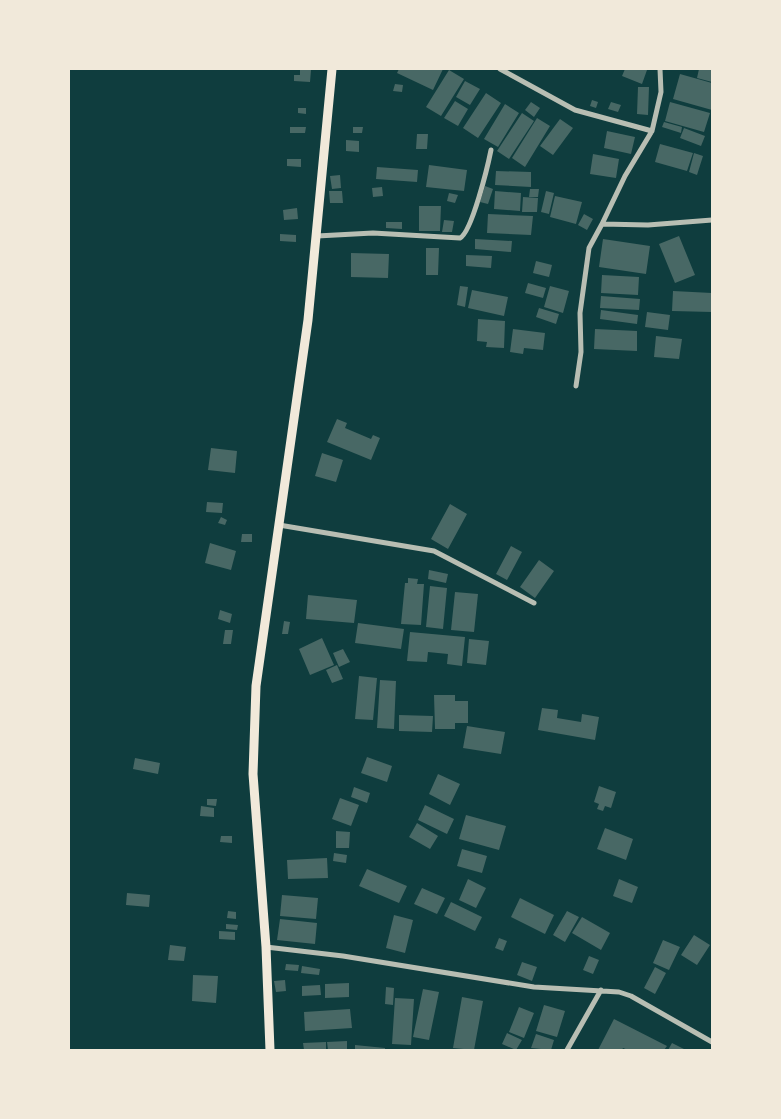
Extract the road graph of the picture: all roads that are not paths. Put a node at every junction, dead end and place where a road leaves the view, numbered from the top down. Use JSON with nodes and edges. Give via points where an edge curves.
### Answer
{"nodes":[{"id":1,"x":332,"y":69,"type":"edge"},
{"id":2,"x":500,"y":69,"type":"edge"},
{"id":3,"x":660,"y":69,"type":"edge"},
{"id":4,"x":652,"y":132,"type":"junction"},
{"id":5,"x":491,"y":150,"type":"dead end"},
{"id":6,"x":712,"y":220,"type":"edge"},
{"id":7,"x":602,"y":224,"type":"junction"},
{"id":8,"x":316,"y":236,"type":"junction"},
{"id":9,"x":576,"y":386,"type":"dead end"},
{"id":10,"x":278,"y":524,"type":"junction"},
{"id":11,"x":534,"y":602,"type":"dead end"},
{"id":12,"x":266,"y":947,"type":"junction"},
{"id":13,"x":601,"y":990,"type":"junction"},
{"id":14,"x":712,"y":1042,"type":"edge"},
{"id":15,"x":270,"y":1050,"type":"edge"},
{"id":16,"x":567,"y":1050,"type":"edge"}],
"edges":[{"from":1,"to":8,"type":"main road"},
{"from":2,"to":4,"type":"street","via":[[575,110]]},
{"from":3,"to":4,"type":"street","via":[[661,92]]},
{"from":4,"to":7,"type":"street"},
{"from":5,"to":8,"type":"street","via":[[482,186],[466,231],[460,238],[373,233]]},
{"from":6,"to":7,"type":"street","via":[[648,225]]},
{"from":7,"to":9,"type":"street","via":[[590,248],[580,312],[581,352]]},
{"from":8,"to":10,"type":"main road","via":[[308,320]]},
{"from":10,"to":11,"type":"street","via":[[434,551]]},
{"from":10,"to":12,"type":"main road","via":[[256,686],[252,774]]},
{"from":12,"to":13,"type":"street","via":[[534,986]]},
{"from":12,"to":15,"type":"main road"},
{"from":13,"to":14,"type":"street","via":[[631,996]]},
{"from":13,"to":16,"type":"street"}]}
